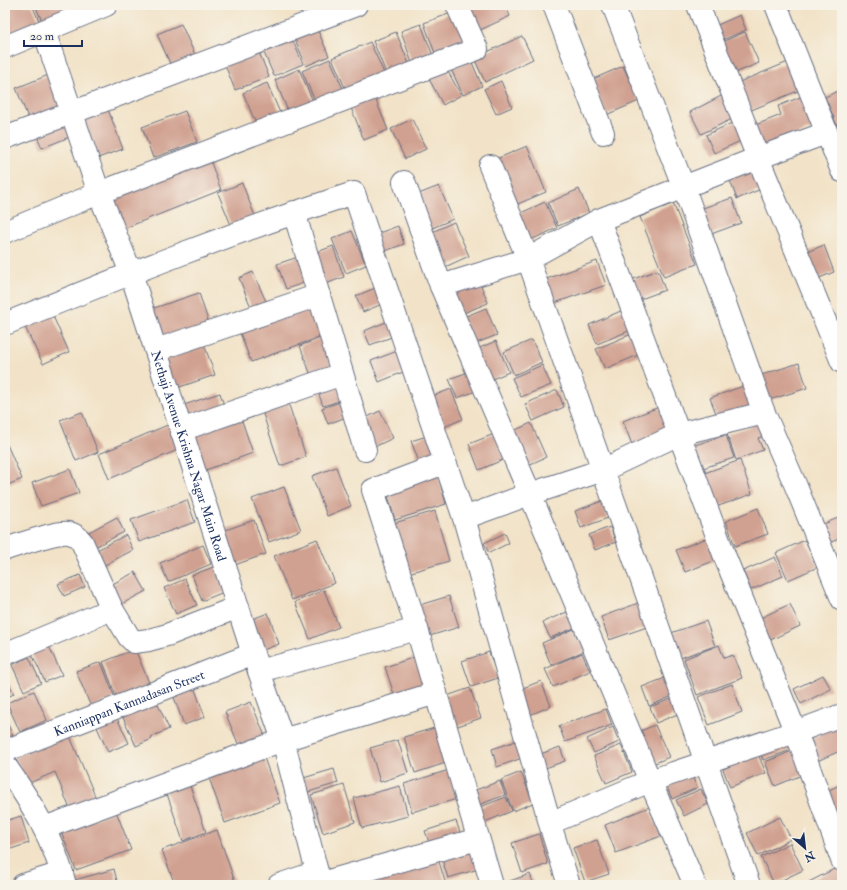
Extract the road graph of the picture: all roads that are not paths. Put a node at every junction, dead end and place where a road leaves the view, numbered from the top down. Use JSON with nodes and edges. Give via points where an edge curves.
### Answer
{"nodes":[{"id":1,"x":106,"y":5,"type":"edge"},
{"id":2,"x":356,"y":5,"type":"edge"},
{"id":3,"x":457,"y":5,"type":"edge"},
{"id":4,"x":554,"y":5,"type":"edge"},
{"id":5,"x":613,"y":5,"type":"edge"},
{"id":6,"x":698,"y":5,"type":"edge"},
{"id":7,"x":776,"y":5,"type":"edge"},
{"id":8,"x":44,"y":31,"type":"junction"},
{"id":9,"x":5,"y":47,"type":"edge"},
{"id":10,"x":73,"y":112,"type":"junction"},
{"id":11,"x":826,"y":133,"type":"junction"},
{"id":12,"x":603,"y":134,"type":"dead end"},
{"id":13,"x":5,"y":138,"type":"edge"},
{"id":14,"x":758,"y":158,"type":"junction"},
{"id":15,"x":490,"y":166,"type":"dead end"},
{"id":16,"x":841,"y":167,"type":"edge"},
{"id":17,"x":404,"y":182,"type":"dead end"},
{"id":18,"x":684,"y":188,"type":"junction"},
{"id":19,"x":99,"y":193,"type":"junction"},
{"id":20,"x":294,"y":212,"type":"junction"},
{"id":21,"x":599,"y":220,"type":"junction"},
{"id":22,"x":5,"y":232,"type":"edge"},
{"id":23,"x":528,"y":259,"type":"junction"},
{"id":24,"x":131,"y":273,"type":"junction"},
{"id":25,"x":441,"y":286,"type":"junction"},
{"id":26,"x":319,"y":296,"type":"junction"},
{"id":27,"x":5,"y":324,"type":"edge"},
{"id":28,"x":156,"y":350,"type":"junction"},
{"id":29,"x":842,"y":362,"type":"edge"},
{"id":30,"x":342,"y":374,"type":"junction"},
{"id":31,"x":764,"y":413,"type":"junction"},
{"id":32,"x":181,"y":430,"type":"junction"},
{"id":33,"x":679,"y":434,"type":"junction"},
{"id":34,"x":365,"y":450,"type":"dead end"},
{"id":35,"x":444,"y":463,"type":"junction"},
{"id":36,"x":603,"y":470,"type":"junction"},
{"id":37,"x":530,"y":494,"type":"junction"},
{"id":38,"x":464,"y":518,"type":"junction"},
{"id":39,"x":5,"y":549,"type":"edge"},
{"id":40,"x":842,"y":599,"type":"edge"},
{"id":41,"x":238,"y":607,"type":"junction"},
{"id":42,"x":112,"y":609,"type":"junction"},
{"id":43,"x":417,"y":629,"type":"junction"},
{"id":44,"x":5,"y":654,"type":"edge"},
{"id":45,"x":256,"y":663,"type":"junction"},
{"id":46,"x":436,"y":693,"type":"junction"},
{"id":47,"x":842,"y":715,"type":"edge"},
{"id":48,"x":795,"y":732,"type":"junction"},
{"id":49,"x":283,"y":740,"type":"junction"},
{"id":50,"x":5,"y":751,"type":"edge"},
{"id":51,"x":707,"y":762,"type":"junction"},
{"id":52,"x":9,"y":777,"type":"edge"},
{"id":53,"x":650,"y":781,"type":"junction"},
{"id":54,"x":550,"y":823,"type":"junction"},
{"id":55,"x":44,"y":828,"type":"junction"},
{"id":56,"x":478,"y":839,"type":"junction"},
{"id":57,"x":842,"y":860,"type":"edge"},
{"id":58,"x":64,"y":879,"type":"edge"},
{"id":59,"x":320,"y":880,"type":"edge"},
{"id":60,"x":23,"y":885,"type":"edge"},
{"id":61,"x":279,"y":885,"type":"edge"},
{"id":62,"x":492,"y":885,"type":"edge"},
{"id":63,"x":569,"y":885,"type":"edge"},
{"id":64,"x":695,"y":885,"type":"edge"},
{"id":65,"x":749,"y":885,"type":"edge"}],
"edges":[{"from":1,"to":8,"type":"street"},
{"from":2,"to":10,"type":"street"},
{"from":3,"to":19,"type":"street","via":[[477,49]]},
{"from":4,"to":12,"type":"street"},
{"from":5,"to":18,"type":"street"},
{"from":6,"to":14,"type":"street"},
{"from":7,"to":11,"type":"street"},
{"from":8,"to":9,"type":"street"},
{"from":8,"to":10,"type":"street","name":"Nethaji Avenue Krishna Nagar Main Road"},
{"from":10,"to":13,"type":"street"},
{"from":10,"to":19,"type":"street","name":"Nethaji Avenue Krishna Nagar Main Road"},
{"from":11,"to":14,"type":"street"},
{"from":11,"to":16,"type":"street"},
{"from":14,"to":18,"type":"street"},
{"from":14,"to":29,"type":"street"},
{"from":15,"to":23,"type":"street"},
{"from":17,"to":25,"type":"street"},
{"from":18,"to":21,"type":"street"},
{"from":18,"to":31,"type":"street"},
{"from":19,"to":22,"type":"street"},
{"from":19,"to":24,"type":"street","name":"Nethaji Avenue Krishna Nagar Main Road"},
{"from":20,"to":24,"type":"street"},
{"from":20,"to":26,"type":"street"},
{"from":20,"to":35,"type":"street","via":[[354,193]]},
{"from":21,"to":23,"type":"street"},
{"from":21,"to":33,"type":"street"},
{"from":23,"to":25,"type":"street"},
{"from":23,"to":36,"type":"street"},
{"from":24,"to":27,"type":"street"},
{"from":24,"to":28,"type":"street","name":"Nethaji Avenue Krishna Nagar Main Road"},
{"from":25,"to":37,"type":"street"},
{"from":26,"to":28,"type":"street"},
{"from":26,"to":30,"type":"street"},
{"from":28,"to":32,"type":"street","name":"Nethaji Avenue Krishna Nagar Main Road"},
{"from":30,"to":32,"type":"street"},
{"from":30,"to":34,"type":"street"},
{"from":31,"to":33,"type":"street"},
{"from":31,"to":40,"type":"street","via":[[796,484]]},
{"from":32,"to":41,"type":"street","name":"Nethaji Avenue Krishna Nagar Main Road"},
{"from":33,"to":36,"type":"street"},
{"from":33,"to":48,"type":"street"},
{"from":35,"to":38,"type":"street"},
{"from":35,"to":43,"type":"street","via":[[373,490]]},
{"from":36,"to":37,"type":"street"},
{"from":36,"to":51,"type":"street"},
{"from":37,"to":38,"type":"street"},
{"from":37,"to":53,"type":"street"},
{"from":38,"to":54,"type":"street"},
{"from":39,"to":42,"type":"street","via":[[53,535],[69,533],[76,536],[82,542]]},
{"from":41,"to":42,"type":"street","via":[[140,642],[134,642],[129,638]]},
{"from":41,"to":45,"type":"street","name":"Nethaji Avenue Krishna Nagar Main Road"},
{"from":42,"to":44,"type":"street"},
{"from":43,"to":45,"type":"street","name":"Kanniappan Kannadasan Street"},
{"from":43,"to":46,"type":"street"},
{"from":45,"to":49,"type":"street","name":"Nethaji Avenue Krishna Nagar Main Road"},
{"from":45,"to":50,"type":"street","name":"Kanniappan Kannadasan Street"},
{"from":46,"to":49,"type":"street"},
{"from":46,"to":56,"type":"street"},
{"from":47,"to":48,"type":"street"},
{"from":48,"to":51,"type":"street"},
{"from":48,"to":57,"type":"street"},
{"from":49,"to":55,"type":"street"},
{"from":49,"to":59,"type":"street","name":"Nethaji Avenue Krishna Nagar Main Road"},
{"from":51,"to":53,"type":"street"},
{"from":51,"to":65,"type":"street"},
{"from":52,"to":55,"type":"street"},
{"from":53,"to":54,"type":"street"},
{"from":53,"to":64,"type":"street"},
{"from":54,"to":63,"type":"street"},
{"from":55,"to":58,"type":"street"},
{"from":56,"to":59,"type":"street"},
{"from":56,"to":62,"type":"street"},
{"from":58,"to":60,"type":"street"},
{"from":59,"to":61,"type":"street"}]}
